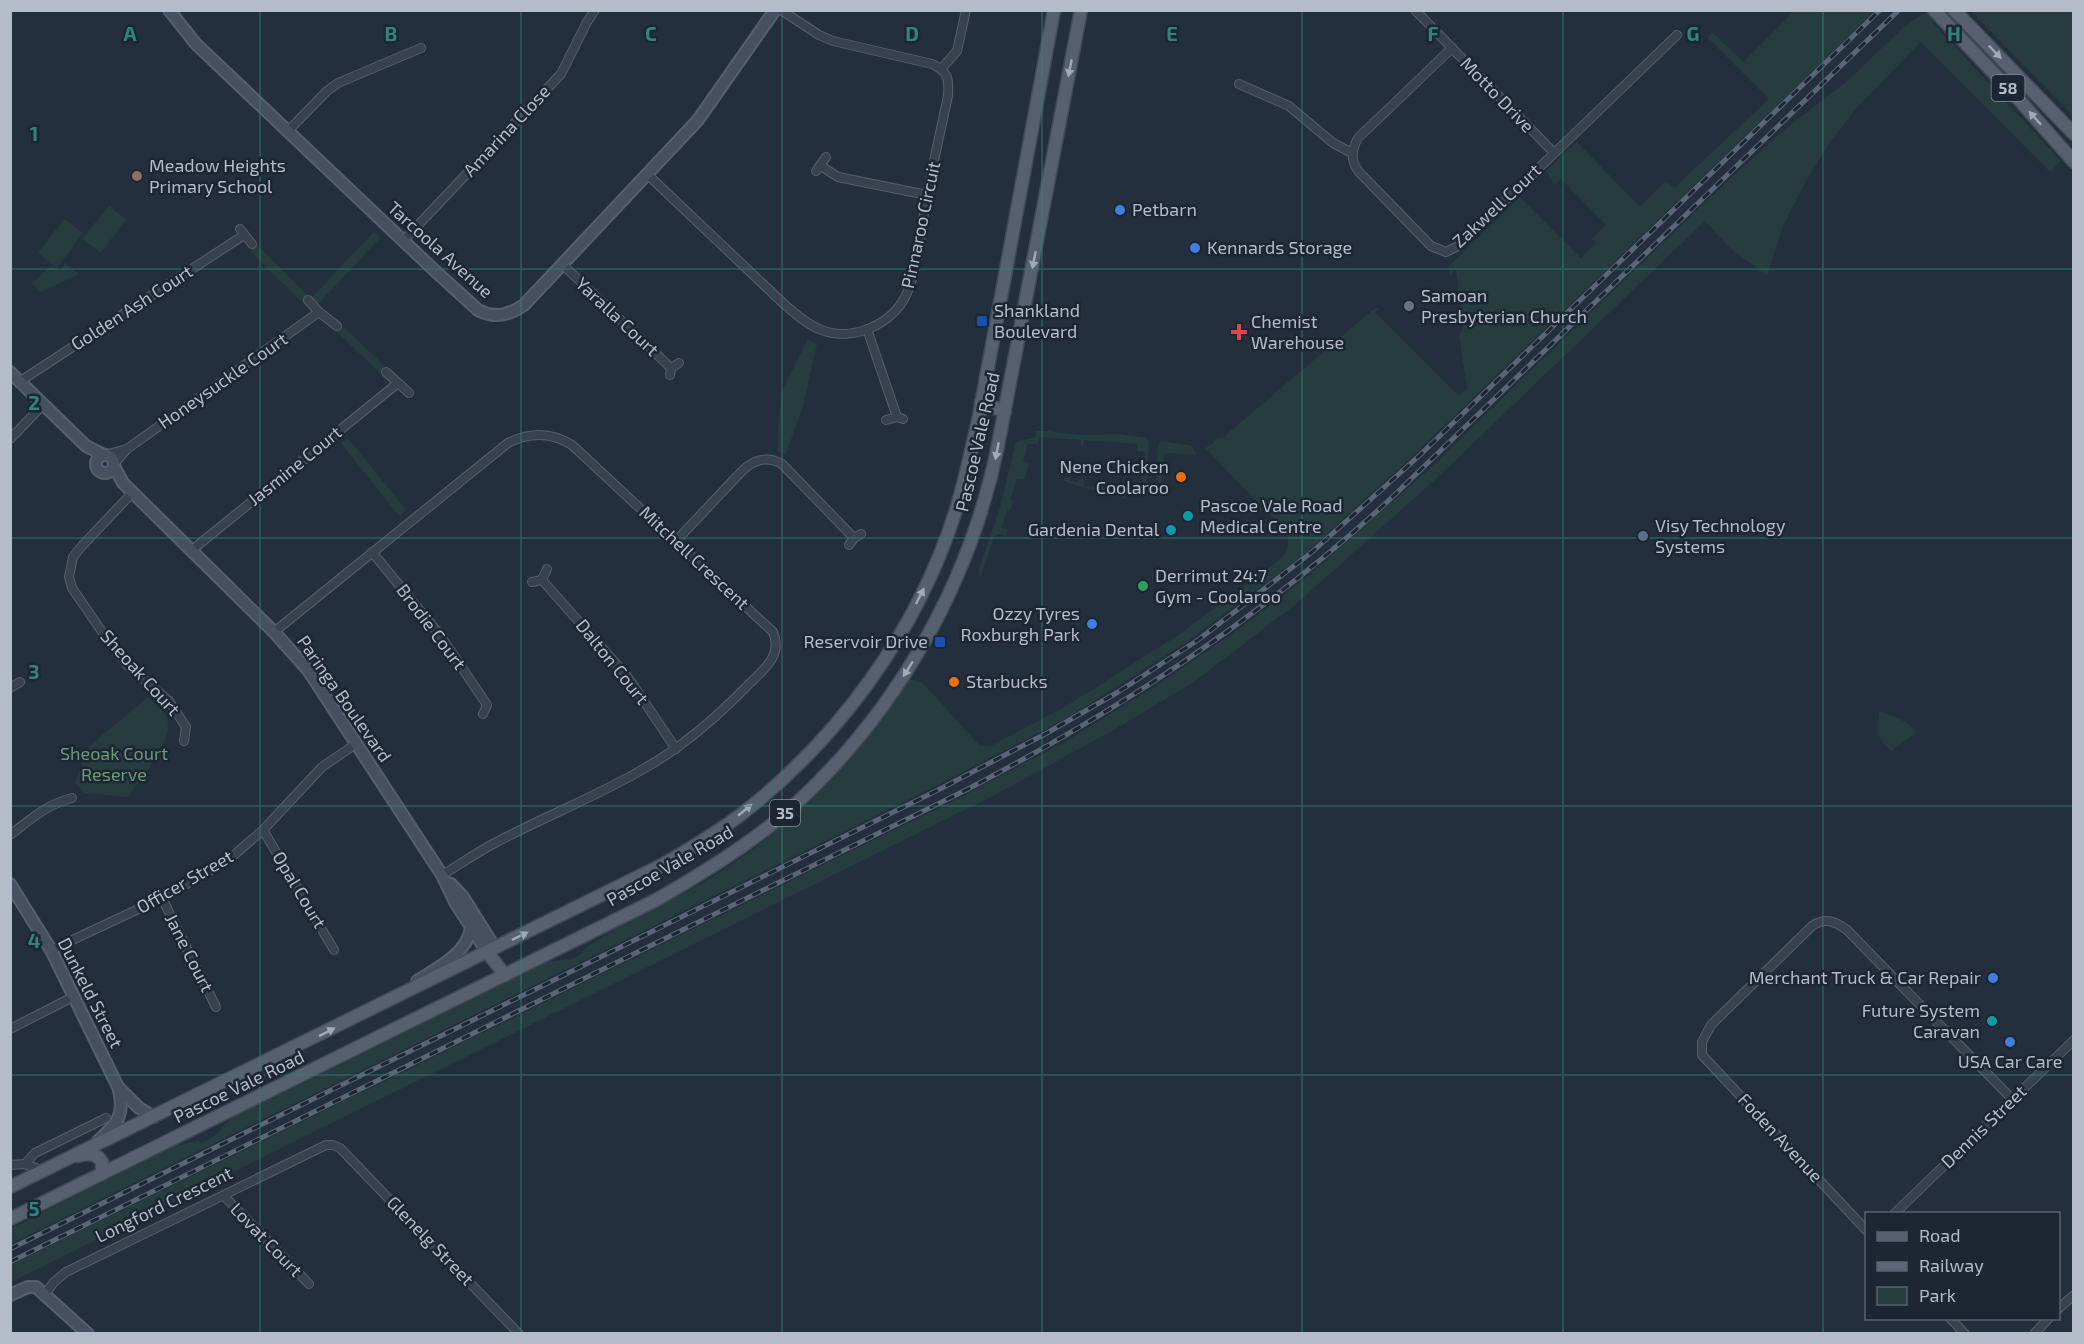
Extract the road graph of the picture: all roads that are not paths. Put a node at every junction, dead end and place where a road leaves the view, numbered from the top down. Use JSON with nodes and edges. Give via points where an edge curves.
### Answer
{"nodes":[{"id":1,"x":170,"y":10,"type":"edge"},
{"id":2,"x":595,"y":10,"type":"edge"},
{"id":3,"x":775,"y":10,"type":"edge"},
{"id":4,"x":781,"y":10,"type":"edge"},
{"id":5,"x":966,"y":10,"type":"edge"},
{"id":6,"x":1054,"y":10,"type":"edge"},
{"id":7,"x":1081,"y":10,"type":"edge"},
{"id":8,"x":1416,"y":10,"type":"edge"},
{"id":9,"x":1954,"y":10,"type":"edge"},
{"id":10,"x":1937,"y":13,"type":"edge"},
{"id":11,"x":1677,"y":35,"type":"dead end"},
{"id":12,"x":423,"y":47,"type":"dead end"},
{"id":13,"x":1452,"y":48,"type":"junction"},
{"id":14,"x":942,"y":68,"type":"junction"},
{"id":15,"x":1239,"y":84,"type":"dead end"},
{"id":16,"x":288,"y":131,"type":"junction"},
{"id":17,"x":2073,"y":134,"type":"edge"},
{"id":18,"x":1352,"y":153,"type":"junction"},
{"id":19,"x":1554,"y":153,"type":"junction"},
{"id":20,"x":826,"y":157,"type":"dead end"},
{"id":21,"x":2073,"y":162,"type":"edge"},
{"id":22,"x":648,"y":175,"type":"junction"},
{"id":23,"x":927,"y":195,"type":"junction"},
{"id":24,"x":404,"y":240,"type":"junction"},
{"id":25,"x":252,"y":244,"type":"dead end"},
{"id":26,"x":563,"y":265,"type":"junction"},
{"id":27,"x":308,"y":300,"type":"dead end"},
{"id":28,"x":320,"y":312,"type":"junction"},
{"id":29,"x":337,"y":326,"type":"dead end"},
{"id":30,"x":867,"y":329,"type":"junction"},
{"id":31,"x":679,"y":363,"type":"dead end"},
{"id":32,"x":10,"y":372,"type":"edge"},
{"id":33,"x":386,"y":372,"type":"dead end"},
{"id":34,"x":19,"y":382,"type":"junction"},
{"id":35,"x":398,"y":382,"type":"junction"},
{"id":36,"x":409,"y":393,"type":"dead end"},
{"id":37,"x":981,"y":402,"type":"junction"},
{"id":38,"x":43,"y":405,"type":"junction"},
{"id":39,"x":1006,"y":407,"type":"junction"},
{"id":40,"x":886,"y":420,"type":"dead end"},
{"id":41,"x":10,"y":439,"type":"edge"},
{"id":42,"x":86,"y":446,"type":"junction"},
{"id":43,"x":127,"y":449,"type":"junction"},
{"id":44,"x":105,"y":455,"type":"junction"},
{"id":45,"x":95,"y":465,"type":"junction"},
{"id":46,"x":111,"y":468,"type":"junction"},
{"id":47,"x":133,"y":492,"type":"junction"},
{"id":48,"x":855,"y":539,"type":"dead end"},
{"id":49,"x":676,"y":541,"type":"junction"},
{"id":50,"x":192,"y":550,"type":"junction"},
{"id":51,"x":372,"y":552,"type":"junction"},
{"id":52,"x":547,"y":569,"type":"dead end"},
{"id":53,"x":542,"y":580,"type":"junction"},
{"id":54,"x":532,"y":582,"type":"dead end"},
{"id":55,"x":274,"y":632,"type":"junction"},
{"id":56,"x":20,"y":682,"type":"dead end"},
{"id":57,"x":10,"y":688,"type":"edge"},
{"id":58,"x":483,"y":714,"type":"dead end"},
{"id":59,"x":184,"y":741,"type":"dead end"},
{"id":60,"x":357,"y":743,"type":"junction"},
{"id":61,"x":676,"y":748,"type":"junction"},
{"id":62,"x":72,"y":798,"type":"dead end"},
{"id":63,"x":263,"y":830,"type":"junction"},
{"id":64,"x":10,"y":835,"type":"edge"},
{"id":65,"x":442,"y":875,"type":"junction"},
{"id":66,"x":10,"y":884,"type":"edge"},
{"id":67,"x":162,"y":898,"type":"junction"},
{"id":68,"x":471,"y":928,"type":"junction"},
{"id":69,"x":51,"y":950,"type":"junction"},
{"id":70,"x":334,"y":950,"type":"dead end"},
{"id":71,"x":491,"y":950,"type":"junction"},
{"id":72,"x":505,"y":975,"type":"junction"},
{"id":73,"x":412,"y":989,"type":"junction"},
{"id":74,"x":73,"y":997,"type":"junction"},
{"id":75,"x":216,"y":1007,"type":"dead end"},
{"id":76,"x":10,"y":1029,"type":"edge"},
{"id":77,"x":2073,"y":1040,"type":"edge"},
{"id":78,"x":118,"y":1087,"type":"junction"},
{"id":79,"x":2012,"y":1099,"type":"junction"},
{"id":80,"x":154,"y":1117,"type":"junction"},
{"id":81,"x":106,"y":1118,"type":"dead end"},
{"id":82,"x":93,"y":1146,"type":"junction"},
{"id":83,"x":340,"y":1148,"type":"joint"},
{"id":84,"x":68,"y":1158,"type":"junction"},
{"id":85,"x":25,"y":1164,"type":"junction"},
{"id":86,"x":10,"y":1165,"type":"edge"},
{"id":87,"x":43,"y":1171,"type":"junction"},
{"id":88,"x":102,"y":1174,"type":"junction"},
{"id":89,"x":10,"y":1187,"type":"edge"},
{"id":90,"x":224,"y":1196,"type":"junction"},
{"id":91,"x":1896,"y":1212,"type":"edge"},
{"id":92,"x":10,"y":1219,"type":"edge"},
{"id":93,"x":1865,"y":1229,"type":"edge"},
{"id":94,"x":309,"y":1284,"type":"dead end"},
{"id":95,"x":45,"y":1294,"type":"junction"},
{"id":96,"x":10,"y":1295,"type":"edge"},
{"id":97,"x":2073,"y":1295,"type":"edge"},
{"id":98,"x":2060,"y":1307,"type":"edge"},
{"id":99,"x":1952,"y":1320,"type":"edge"},
{"id":100,"x":2047,"y":1320,"type":"edge"},
{"id":101,"x":88,"y":1334,"type":"edge"},
{"id":102,"x":519,"y":1334,"type":"edge"},
{"id":103,"x":1965,"y":1334,"type":"edge"},
{"id":104,"x":2034,"y":1334,"type":"edge"}],
"edges":[{"from":1,"to":16,"type":"street","name":"Tarcoola Avenue","via":[[196,44]]},
{"from":2,"to":24,"type":"street","name":"Amarina Close","via":[[561,74]]},
{"from":3,"to":22,"type":"street","name":"Tarcoola Avenue","via":[[698,120]]},
{"from":4,"to":14,"type":"street","via":[[833,41]]},
{"from":5,"to":14,"type":"street","via":[[957,51]]},
{"from":6,"to":37,"type":"main road","name":"Pascoe Vale Road","number":"35"},
{"from":7,"to":39,"type":"main road","name":"Pascoe Vale Road","number":"35","one_way":true},
{"from":8,"to":13,"type":"street","name":"Motto Drive"},
{"from":9,"to":17,"type":"main road","number":"58","one_way":true},
{"from":21,"to":10,"type":"main road","number":"58","one_way":true},
{"from":11,"to":19,"type":"street","name":"Zakwell Court"},
{"from":12,"to":16,"type":"street","via":[[338,83]]},
{"from":13,"to":18,"type":"street","via":[[1358,138]]},
{"from":13,"to":19,"type":"street","name":"Motto Drive"},
{"from":14,"to":23,"type":"street","name":"Pinnaroo Circuit","via":[[947,75],[948,96]]},
{"from":15,"to":18,"type":"street","via":[[1299,112],[1333,143]]},
{"from":16,"to":24,"type":"street","name":"Tarcoola Avenue"},
{"from":18,"to":19,"type":"street","name":"Zakwell Court","via":[[1360,173],[1431,246],[1446,252],[1458,246]]},
{"from":20,"to":23,"type":"street","via":[[819,169],[838,177]]},
{"from":22,"to":26,"type":"street","name":"Tarcoola Avenue"},
{"from":22,"to":30,"type":"street","name":"Pinnaroo Circuit","via":[[803,320],[839,334]]},
{"from":23,"to":30,"type":"street","name":"Pinnaroo Circuit","via":[[908,293],[893,314]]},
{"from":24,"to":26,"type":"street","name":"Tarcoola Avenue","via":[[442,278],[487,314],[512,313]]},
{"from":25,"to":34,"type":"street","name":"Golden Ash Court","via":[[242,232]]},
{"from":26,"to":31,"type":"street","name":"Yaralla Court","via":[[671,372]]},
{"from":27,"to":28,"type":"street"},
{"from":28,"to":29,"type":"street"},
{"from":28,"to":43,"type":"street","name":"Honeysuckle Court"},
{"from":30,"to":40,"type":"street","via":[[900,418]]},
{"from":32,"to":34,"type":"street"},
{"from":33,"to":35,"type":"street"},
{"from":34,"to":38,"type":"street"},
{"from":35,"to":36,"type":"street"},
{"from":35,"to":50,"type":"street","name":"Jasmine Court"},
{"from":37,"to":39,"type":"main road"},
{"from":71,"to":37,"type":"main road","name":"Pascoe Vale Road","number":"35","one_way":true,"via":[[662,865],[717,831],[783,778],[829,731],[872,677],[922,593],[954,514]]},
{"from":38,"to":41,"type":"street"},
{"from":38,"to":42,"type":"street"},
{"from":39,"to":72,"type":"main road","name":"Pascoe Vale Road","number":"35","one_way":true,"via":[[994,466],[959,573],[894,691],[843,754],[789,810],[732,854],[658,899]]},
{"from":42,"to":44,"type":"street"},
{"from":42,"to":45,"type":"street"},
{"from":43,"to":44,"type":"street","name":"Honeysuckle Court"},
{"from":43,"to":46,"type":"street","name":"Honeysuckle Court"},
{"from":44,"to":45,"type":"street"},
{"from":44,"to":46,"type":"street","via":[[112,458]]},
{"from":45,"to":46,"type":"street","via":[[98,471]]},
{"from":46,"to":47,"type":"street","name":"Paringa Boulevard"},
{"from":47,"to":50,"type":"street","name":"Paringa Boulevard"},
{"from":47,"to":59,"type":"street","name":"Sheoak Court","via":[[73,557],[69,577],[82,606],[128,666],[169,701],[186,728]]},
{"from":48,"to":49,"type":"street","via":[[782,464],[760,459],[749,464]]},
{"from":49,"to":51,"type":"street","name":"Mitchell Crescent","via":[[572,445],[559,438],[532,435],[508,443]]},
{"from":49,"to":61,"type":"street","name":"Mitchell Crescent","via":[[764,622],[777,642],[776,653],[767,666],[707,725]]},
{"from":50,"to":55,"type":"street","name":"Paringa Boulevard"},
{"from":51,"to":55,"type":"street","name":"Mitchell Crescent"},
{"from":51,"to":58,"type":"street","name":"Brodie Court","via":[[491,703]]},
{"from":52,"to":53,"type":"street"},
{"from":53,"to":54,"type":"street"},
{"from":53,"to":61,"type":"street","name":"Dalton Court","via":[[621,669]]},
{"from":55,"to":60,"type":"street","name":"Paringa Boulevard","via":[[308,670]]},
{"from":56,"to":57,"type":"street"},
{"from":60,"to":63,"type":"street","name":"Officer Street","via":[[322,767]]},
{"from":60,"to":65,"type":"street","name":"Paringa Boulevard"},
{"from":61,"to":65,"type":"street","name":"Mitchell Crescent","via":[[645,769],[492,845]]},
{"from":62,"to":64,"type":"street","via":[[41,811]]},
{"from":63,"to":67,"type":"street","name":"Officer Street","via":[[227,861]]},
{"from":63,"to":70,"type":"street","name":"Opal Court"},
{"from":65,"to":68,"type":"street","name":"Paringa Boulevard"},
{"from":65,"to":71,"type":"street","name":"Paringa Boulevard","via":[[463,897]]},
{"from":66,"to":69,"type":"street","name":"Dunkeld Street"},
{"from":67,"to":69,"type":"street","name":"Officer Street"},
{"from":67,"to":75,"type":"street","name":"Jane Court"},
{"from":68,"to":71,"type":"street","name":"Paringa Boulevard"},
{"from":68,"to":73,"type":"street","via":[[456,955]]},
{"from":69,"to":74,"type":"street","name":"Dunkeld Street"},
{"from":71,"to":72,"type":"main road"},
{"from":71,"to":73,"type":"main road","name":"Pascoe Vale Road","number":"35"},
{"from":72,"to":88,"type":"main road","name":"Pascoe Vale Road","number":"35"},
{"from":80,"to":73,"type":"main road","name":"Pascoe Vale Road","number":"35","one_way":true},
{"from":74,"to":76,"type":"street"},
{"from":74,"to":78,"type":"street","name":"Dunkeld Street"},
{"from":77,"to":79,"type":"street","name":"Dennis Street"},
{"from":78,"to":80,"type":"street","name":"Dunkeld Street"},
{"from":78,"to":82,"type":"street","name":"Dunkeld Street","via":[[120,1116]]},
{"from":79,"to":91,"type":"street","name":"Dennis Street"},
{"from":79,"to":93,"type":"street","name":"Foden Avenue","via":[[1847,930],[1829,920],[1812,926],[1711,1025],[1702,1042],[1702,1055]]},
{"from":80,"to":82,"type":"main road","name":"Pascoe Vale Road","number":"35"},
{"from":81,"to":85,"type":"street","via":[[35,1153]]},
{"from":82,"to":84,"type":"main road","name":"Pascoe Vale Road","number":"35"},
{"from":83,"to":90,"type":"street","name":"Longford Crescent","via":[[326,1144]]},
{"from":83,"to":102,"type":"street","name":"Glenelg Street"},
{"from":84,"to":87,"type":"main road","name":"Pascoe Vale Road","number":"35"},
{"from":84,"to":88,"type":"main road","via":[[98,1156]]},
{"from":85,"to":86,"type":"street"},
{"from":85,"to":87,"type":"street"},
{"from":87,"to":89,"type":"main road","name":"Pascoe Vale Road","number":"35"},
{"from":88,"to":92,"type":"main road","name":"Pascoe Vale Road","number":"35"},
{"from":90,"to":94,"type":"street","name":"Lovat Court"},
{"from":90,"to":95,"type":"street","name":"Longford Crescent","via":[[66,1272]]},
{"from":95,"to":96,"type":"street","via":[[33,1286]]},
{"from":95,"to":101,"type":"street"},
{"from":97,"to":98,"type":"street"},
{"from":99,"to":103,"type":"street"},
{"from":100,"to":104,"type":"street"}]}
